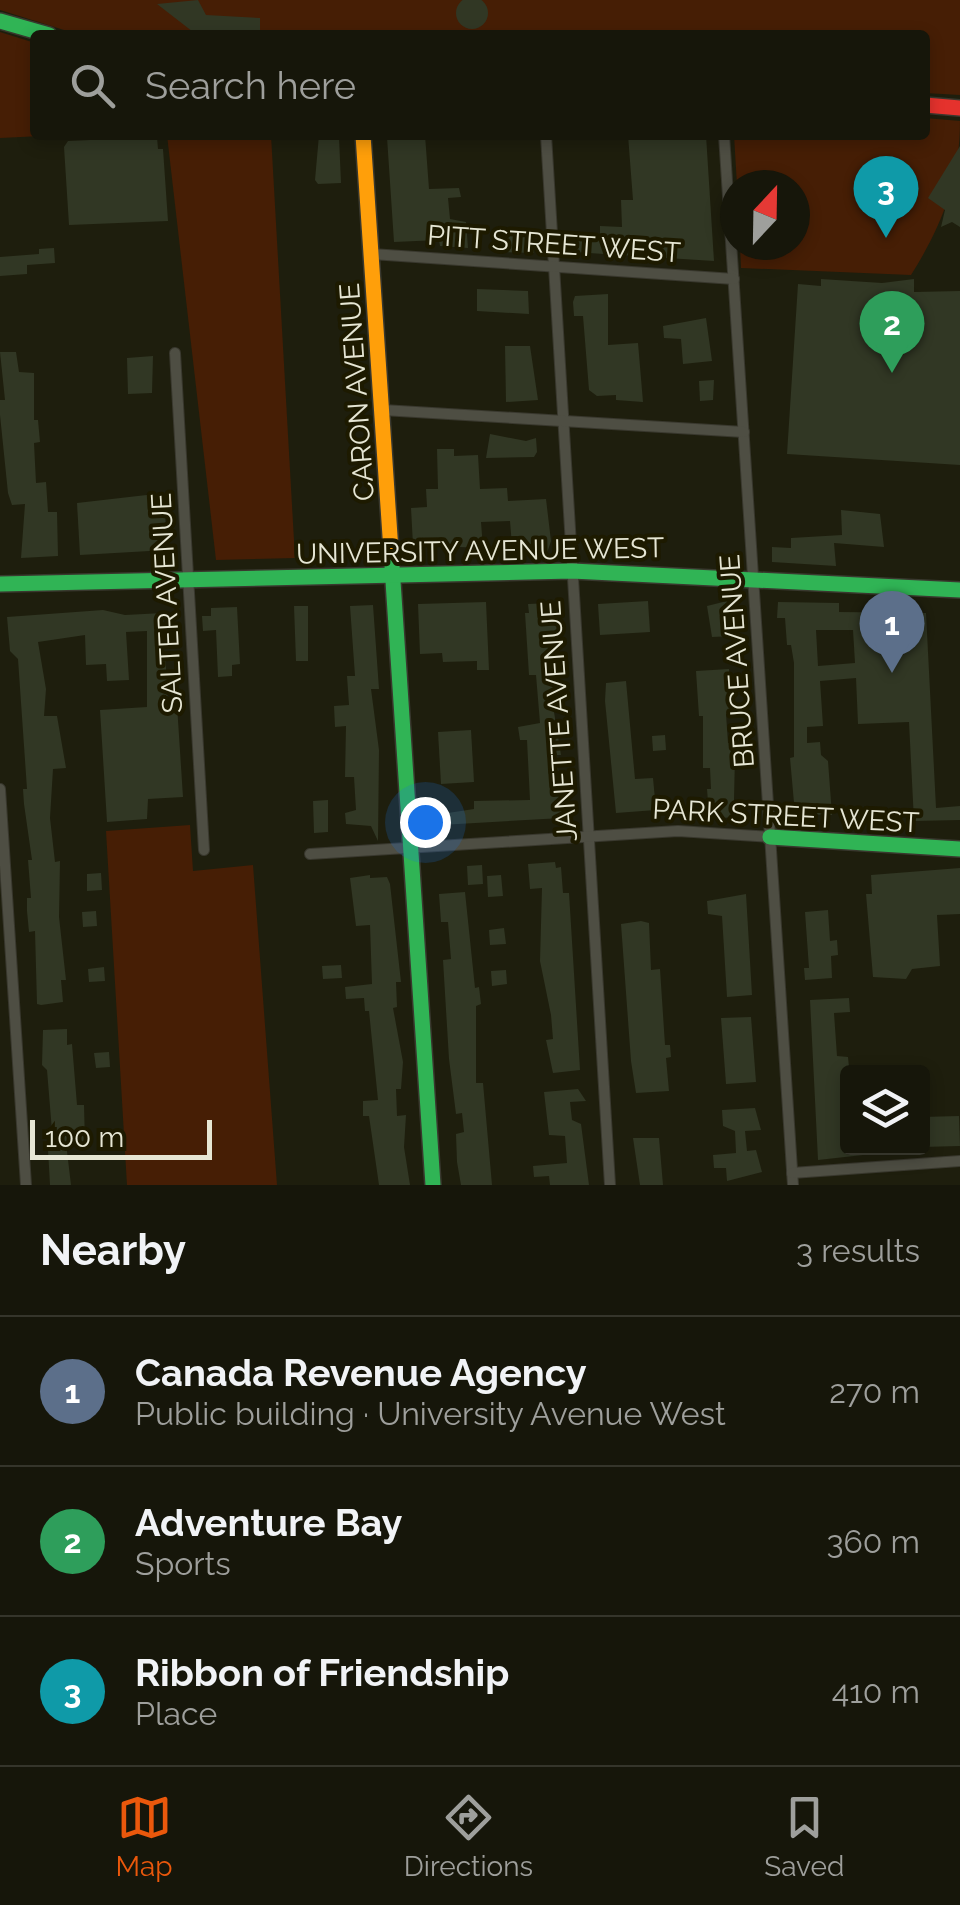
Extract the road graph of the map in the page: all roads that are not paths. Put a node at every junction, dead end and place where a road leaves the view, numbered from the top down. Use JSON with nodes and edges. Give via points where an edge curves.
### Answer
{"nodes":[{"id":1,"x":0,"y":21,"type":"edge"},
{"id":2,"x":32,"y":30,"type":"edge"},
{"id":3,"x":930,"y":106,"type":"edge"},
{"id":4,"x":960,"y":108,"type":"edge"},
{"id":5,"x":363,"y":140,"type":"edge"},
{"id":6,"x":546,"y":140,"type":"edge"},
{"id":7,"x":724,"y":140,"type":"edge"},
{"id":8,"x":372,"y":254,"type":"junction"},
{"id":9,"x":554,"y":266,"type":"junction"},
{"id":10,"x":734,"y":279,"type":"junction"},
{"id":11,"x":175,"y":354,"type":"dead end"},
{"id":12,"x":383,"y":410,"type":"junction"},
{"id":13,"x":563,"y":421,"type":"junction"},
{"id":14,"x":744,"y":432,"type":"junction"},
{"id":15,"x":572,"y":571,"type":"junction"},
{"id":16,"x":396,"y":576,"type":"junction"},
{"id":17,"x":754,"y":576,"type":"junction"},
{"id":18,"x":188,"y":581,"type":"junction"},
{"id":19,"x":0,"y":584,"type":"edge"},
{"id":20,"x":960,"y":590,"type":"edge"},
{"id":21,"x":0,"y":789,"type":"edge"},
{"id":22,"x":589,"y":837,"type":"junction"},
{"id":23,"x":770,"y":837,"type":"junction"},
{"id":24,"x":412,"y":848,"type":"junction"},
{"id":25,"x":960,"y":849,"type":"edge"},
{"id":26,"x":204,"y":850,"type":"dead end"},
{"id":27,"x":310,"y":854,"type":"dead end"},
{"id":28,"x":960,"y":1162,"type":"edge"},
{"id":29,"x":792,"y":1179,"type":"edge"},
{"id":30,"x":26,"y":1185,"type":"edge"},
{"id":31,"x":433,"y":1185,"type":"edge"},
{"id":32,"x":610,"y":1185,"type":"edge"}],
"edges":[{"from":1,"to":2,"type":"street"},
{"from":3,"to":4,"type":"street"},
{"from":5,"to":8,"type":"street","name":"CARON AVENUE"},
{"from":6,"to":9,"type":"street","name":"JANETTE AVENUE"},
{"from":7,"to":10,"type":"street","name":"BRUCE AVENUE"},
{"from":8,"to":9,"type":"street","name":"PITT STREET WEST"},
{"from":8,"to":12,"type":"street","name":"CARON AVENUE"},
{"from":9,"to":10,"type":"street","name":"PITT STREET WEST"},
{"from":9,"to":13,"type":"street","name":"JANETTE AVENUE"},
{"from":10,"to":14,"type":"street","name":"BRUCE AVENUE"},
{"from":11,"to":18,"type":"street","name":"SALTER AVENUE"},
{"from":12,"to":13,"type":"street"},
{"from":12,"to":16,"type":"street","name":"CARON AVENUE"},
{"from":13,"to":14,"type":"street"},
{"from":13,"to":15,"type":"street","name":"JANETTE AVENUE"},
{"from":14,"to":17,"type":"street","name":"BRUCE AVENUE"},
{"from":15,"to":16,"type":"street","name":"UNIVERSITY AVENUE WEST"},
{"from":15,"to":17,"type":"street","name":"UNIVERSITY AVENUE WEST"},
{"from":15,"to":22,"type":"street","name":"JANETTE AVENUE"},
{"from":16,"to":18,"type":"street","name":"UNIVERSITY AVENUE WEST"},
{"from":16,"to":24,"type":"street","name":"CARON AVENUE"},
{"from":17,"to":20,"type":"street","name":"UNIVERSITY AVENUE WEST"},
{"from":17,"to":23,"type":"street","name":"BRUCE AVENUE"},
{"from":18,"to":19,"type":"street","name":"UNIVERSITY AVENUE WEST"},
{"from":18,"to":26,"type":"street","name":"SALTER AVENUE"},
{"from":21,"to":30,"type":"street"},
{"from":22,"to":23,"type":"street","name":"PARK STREET WEST","via":[[678,831]]},
{"from":22,"to":24,"type":"street","name":"PARK STREET WEST"},
{"from":22,"to":32,"type":"street","name":"JANETTE AVENUE"},
{"from":23,"to":25,"type":"street","name":"PARK STREET WEST"},
{"from":23,"to":29,"type":"street","name":"BRUCE AVENUE"},
{"from":24,"to":27,"type":"street","name":"PARK STREET WEST"},
{"from":24,"to":31,"type":"street","name":"CARON AVENUE"},
{"from":28,"to":29,"type":"street"}]}
